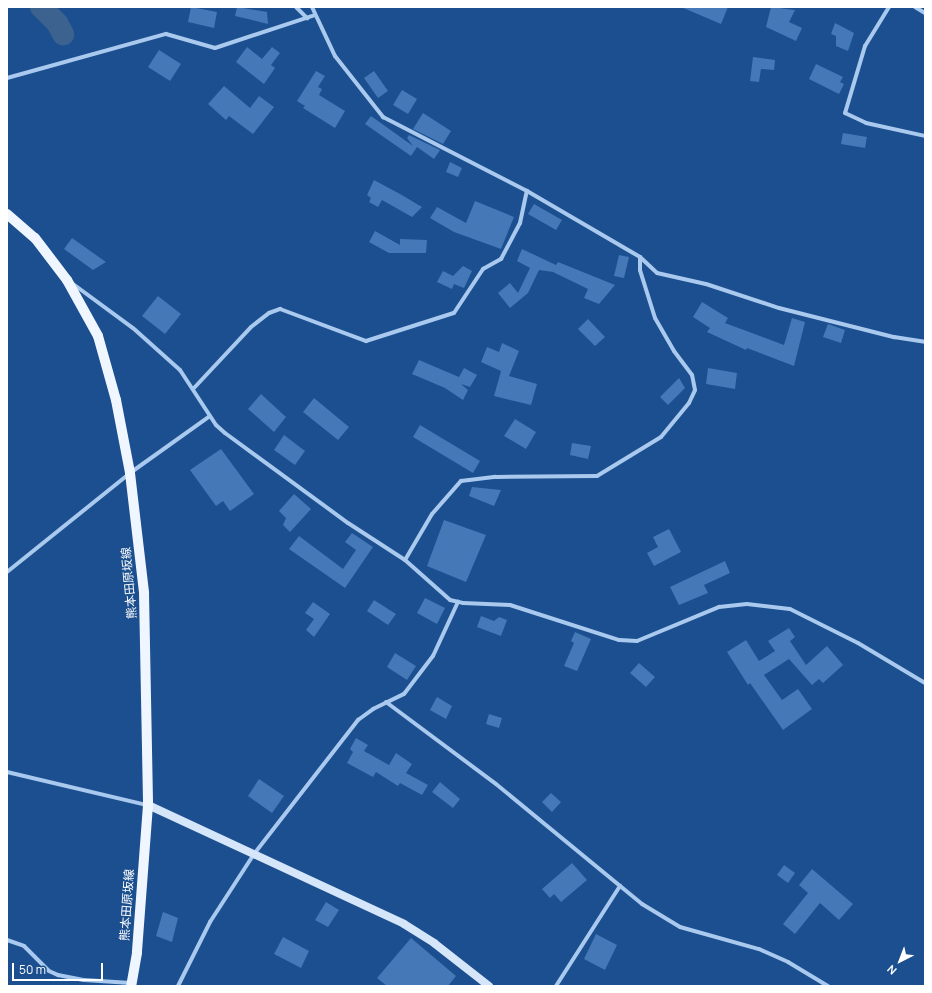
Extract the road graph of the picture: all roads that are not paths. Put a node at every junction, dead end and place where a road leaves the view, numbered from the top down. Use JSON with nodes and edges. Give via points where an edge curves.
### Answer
{"nodes":[{"id":1,"x":296,"y":7,"type":"edge"},
{"id":2,"x":312,"y":7,"type":"edge"},
{"id":3,"x":889,"y":7,"type":"edge"},
{"id":4,"x":916,"y":7,"type":"edge"},
{"id":5,"x":925,"y":13,"type":"edge"},
{"id":6,"x":315,"y":15,"type":"junction"},
{"id":7,"x":307,"y":18,"type":"junction"},
{"id":8,"x":7,"y":78,"type":"edge"},
{"id":9,"x":925,"y":136,"type":"edge"},
{"id":10,"x":527,"y":191,"type":"junction"},
{"id":11,"x":7,"y":214,"type":"edge"},
{"id":12,"x":640,"y":257,"type":"junction"},
{"id":13,"x":67,"y":280,"type":"junction"},
{"id":14,"x":925,"y":342,"type":"edge"},
{"id":15,"x":194,"y":388,"type":"junction"},
{"id":16,"x":210,"y":416,"type":"junction"},
{"id":17,"x":130,"y":473,"type":"junction"},
{"id":18,"x":405,"y":560,"type":"junction"},
{"id":19,"x":7,"y":572,"type":"edge"},
{"id":20,"x":458,"y":602,"type":"junction"},
{"id":21,"x":925,"y":683,"type":"edge"},
{"id":22,"x":386,"y":702,"type":"junction"},
{"id":23,"x":7,"y":772,"type":"edge"},
{"id":24,"x":148,"y":805,"type":"junction"},
{"id":25,"x":254,"y":854,"type":"junction"},
{"id":26,"x":620,"y":886,"type":"junction"},
{"id":27,"x":7,"y":940,"type":"edge"},
{"id":28,"x":131,"y":985,"type":"edge"},
{"id":29,"x":178,"y":986,"type":"edge"},
{"id":30,"x":489,"y":986,"type":"edge"},
{"id":31,"x":556,"y":986,"type":"edge"},
{"id":32,"x":828,"y":986,"type":"edge"}],
"edges":[{"from":1,"to":7,"type":"street"},
{"from":2,"to":6,"type":"street"},
{"from":3,"to":9,"type":"street","via":[[865,46],[846,114],[866,123]]},
{"from":4,"to":5,"type":"street"},
{"from":6,"to":7,"type":"street"},
{"from":6,"to":10,"type":"street","via":[[335,56],[384,117]]},
{"from":7,"to":8,"type":"street","via":[[215,48],[166,34]]},
{"from":10,"to":12,"type":"street"},
{"from":10,"to":15,"type":"street","via":[[520,223],[501,259],[483,269],[454,313],[366,341],[280,309],[269,313],[251,327]]},
{"from":11,"to":13,"type":"main road","name":"熊本田原坂線","via":[[35,238]]},
{"from":12,"to":14,"type":"street","via":[[657,274],[706,284],[779,308],[894,337]]},
{"from":12,"to":18,"type":"street","via":[[640,270],[655,318],[674,351],[692,375],[695,390],[688,403],[661,437],[597,476],[496,477],[461,482],[432,514]]},
{"from":13,"to":15,"type":"street","via":[[134,328],[180,370]]},
{"from":13,"to":17,"type":"main road","name":"熊本田原坂線","via":[[98,336],[116,400]]},
{"from":15,"to":16,"type":"street"},
{"from":16,"to":17,"type":"street"},
{"from":16,"to":18,"type":"street","via":[[225,434],[348,523]]},
{"from":17,"to":19,"type":"street"},
{"from":17,"to":24,"type":"main road","name":"熊本田原坂線","via":[[144,593]]},
{"from":18,"to":20,"type":"street","via":[[450,600]]},
{"from":20,"to":21,"type":"street","via":[[510,605],[619,640],[637,641],[719,607],[747,604],[790,609],[858,643]]},
{"from":20,"to":22,"type":"street","via":[[433,656],[404,694]]},
{"from":22,"to":25,"type":"street","via":[[358,720]]},
{"from":22,"to":26,"type":"street","via":[[496,784]]},
{"from":23,"to":24,"type":"street"},
{"from":24,"to":25,"type":"street"},
{"from":24,"to":28,"type":"main road","name":"熊本田原坂線","via":[[137,953]]},
{"from":25,"to":29,"type":"street","via":[[210,922]]},
{"from":25,"to":30,"type":"street","via":[[404,924],[434,943]]},
{"from":26,"to":31,"type":"street"},
{"from":26,"to":32,"type":"street","via":[[642,904],[680,927],[758,949],[788,962]]},
{"from":27,"to":28,"type":"street","via":[[24,946],[49,971],[58,975]]}]}
